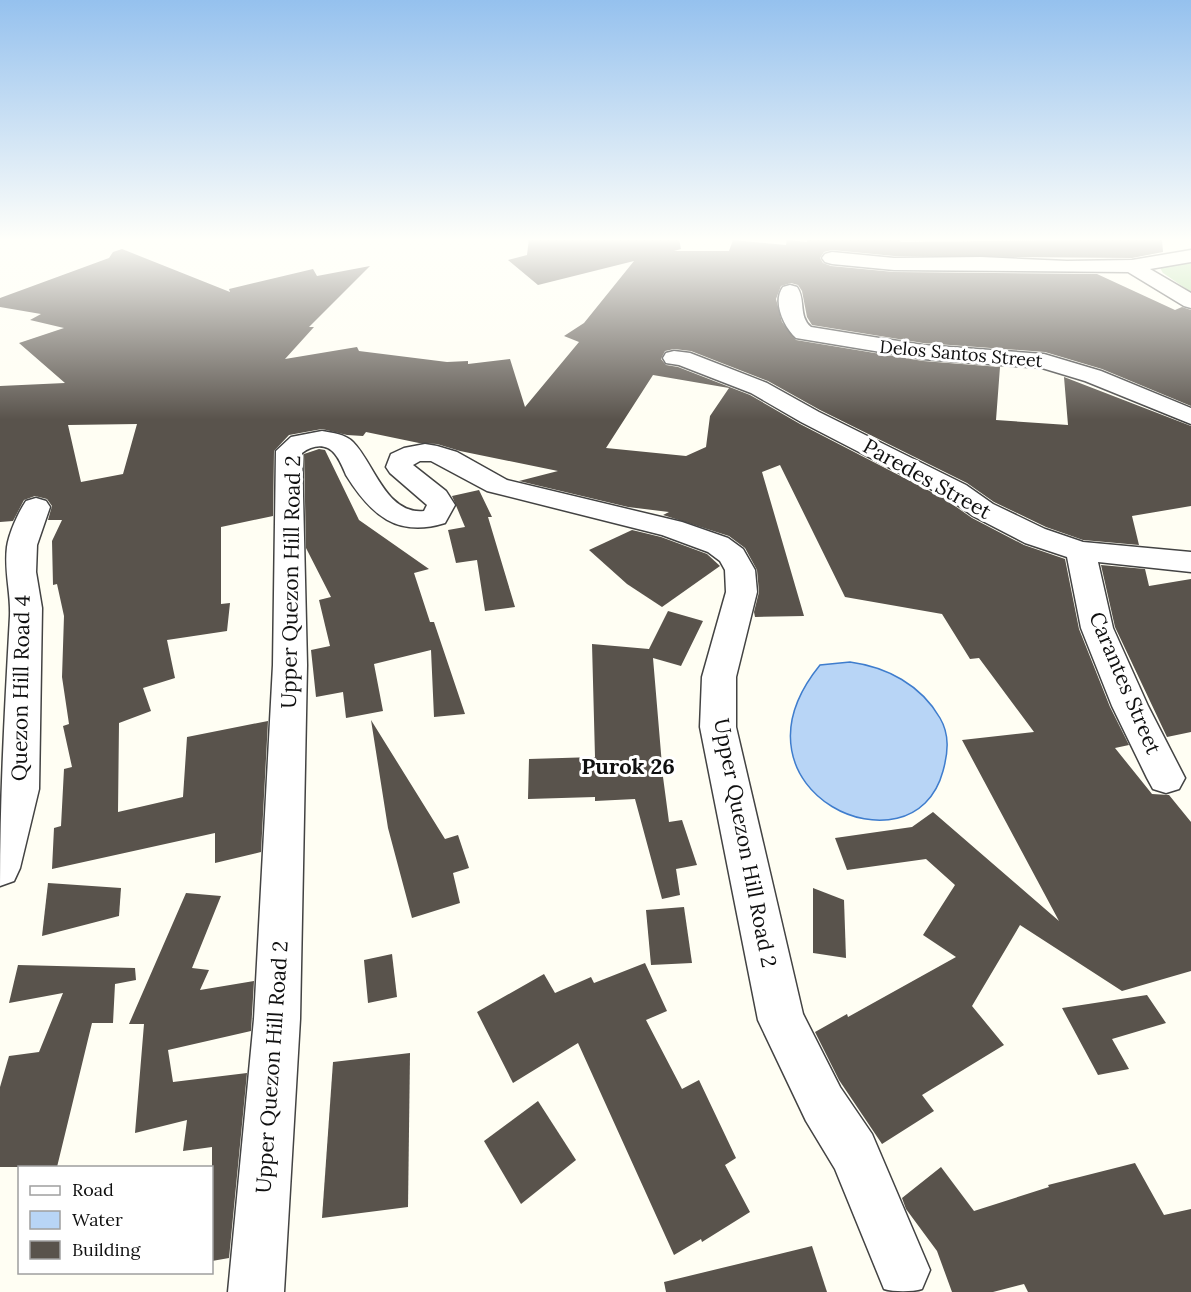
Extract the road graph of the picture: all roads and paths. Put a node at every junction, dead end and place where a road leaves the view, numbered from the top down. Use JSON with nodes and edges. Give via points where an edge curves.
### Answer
{"nodes":[{"id":1,"x":790,"y":299,"type":"edge"},
{"id":2,"x":674,"y":358,"type":"dead end"},
{"id":3,"x":1191,"y":417,"type":"edge"},
{"id":4,"x":36,"y":507,"type":"dead end"},
{"id":5,"x":1081,"y":551,"type":"junction"},
{"id":6,"x":1191,"y":562,"type":"edge"},
{"id":7,"x":1166,"y":778,"type":"dead end"},
{"id":8,"x":0,"y":868,"type":"edge"},
{"id":9,"x":903,"y":1270,"type":"dead end"},
{"id":10,"x":256,"y":1292,"type":"edge"}],
"edges":[{"from":1,"to":3,"type":"street","name":"Delos Santos Street","via":[[791,319],[804,333],[923,352],[1044,361],[1093,376]]},
{"from":2,"to":5,"type":"street","name":"Paredes Street","via":[[759,388],[956,491],[983,510],[1035,536]]},
{"from":4,"to":8,"type":"street","name":"Quezon Hill Road 4","via":[[22,545],[26,608],[20,789]]},
{"from":5,"to":6,"type":"street","name":"Paredes Street"},
{"from":5,"to":7,"type":"street","name":"Carantes Street","via":[[1097,628]]},
{"from":9,"to":10,"type":"street","name":"Upper Quezon Hill Road 2","via":[[854,1152],[823,1104],[781,1020],[718,727],[719,679],[740,600],[741,572],[730,554],[710,541],[679,531],[491,483],[434,453],[410,454],[400,460],[399,466],[441,505],[435,518],[408,519],[394,512],[366,484],[343,448],[322,439],[303,440],[289,451],[290,665],[277,1019]]}]}
